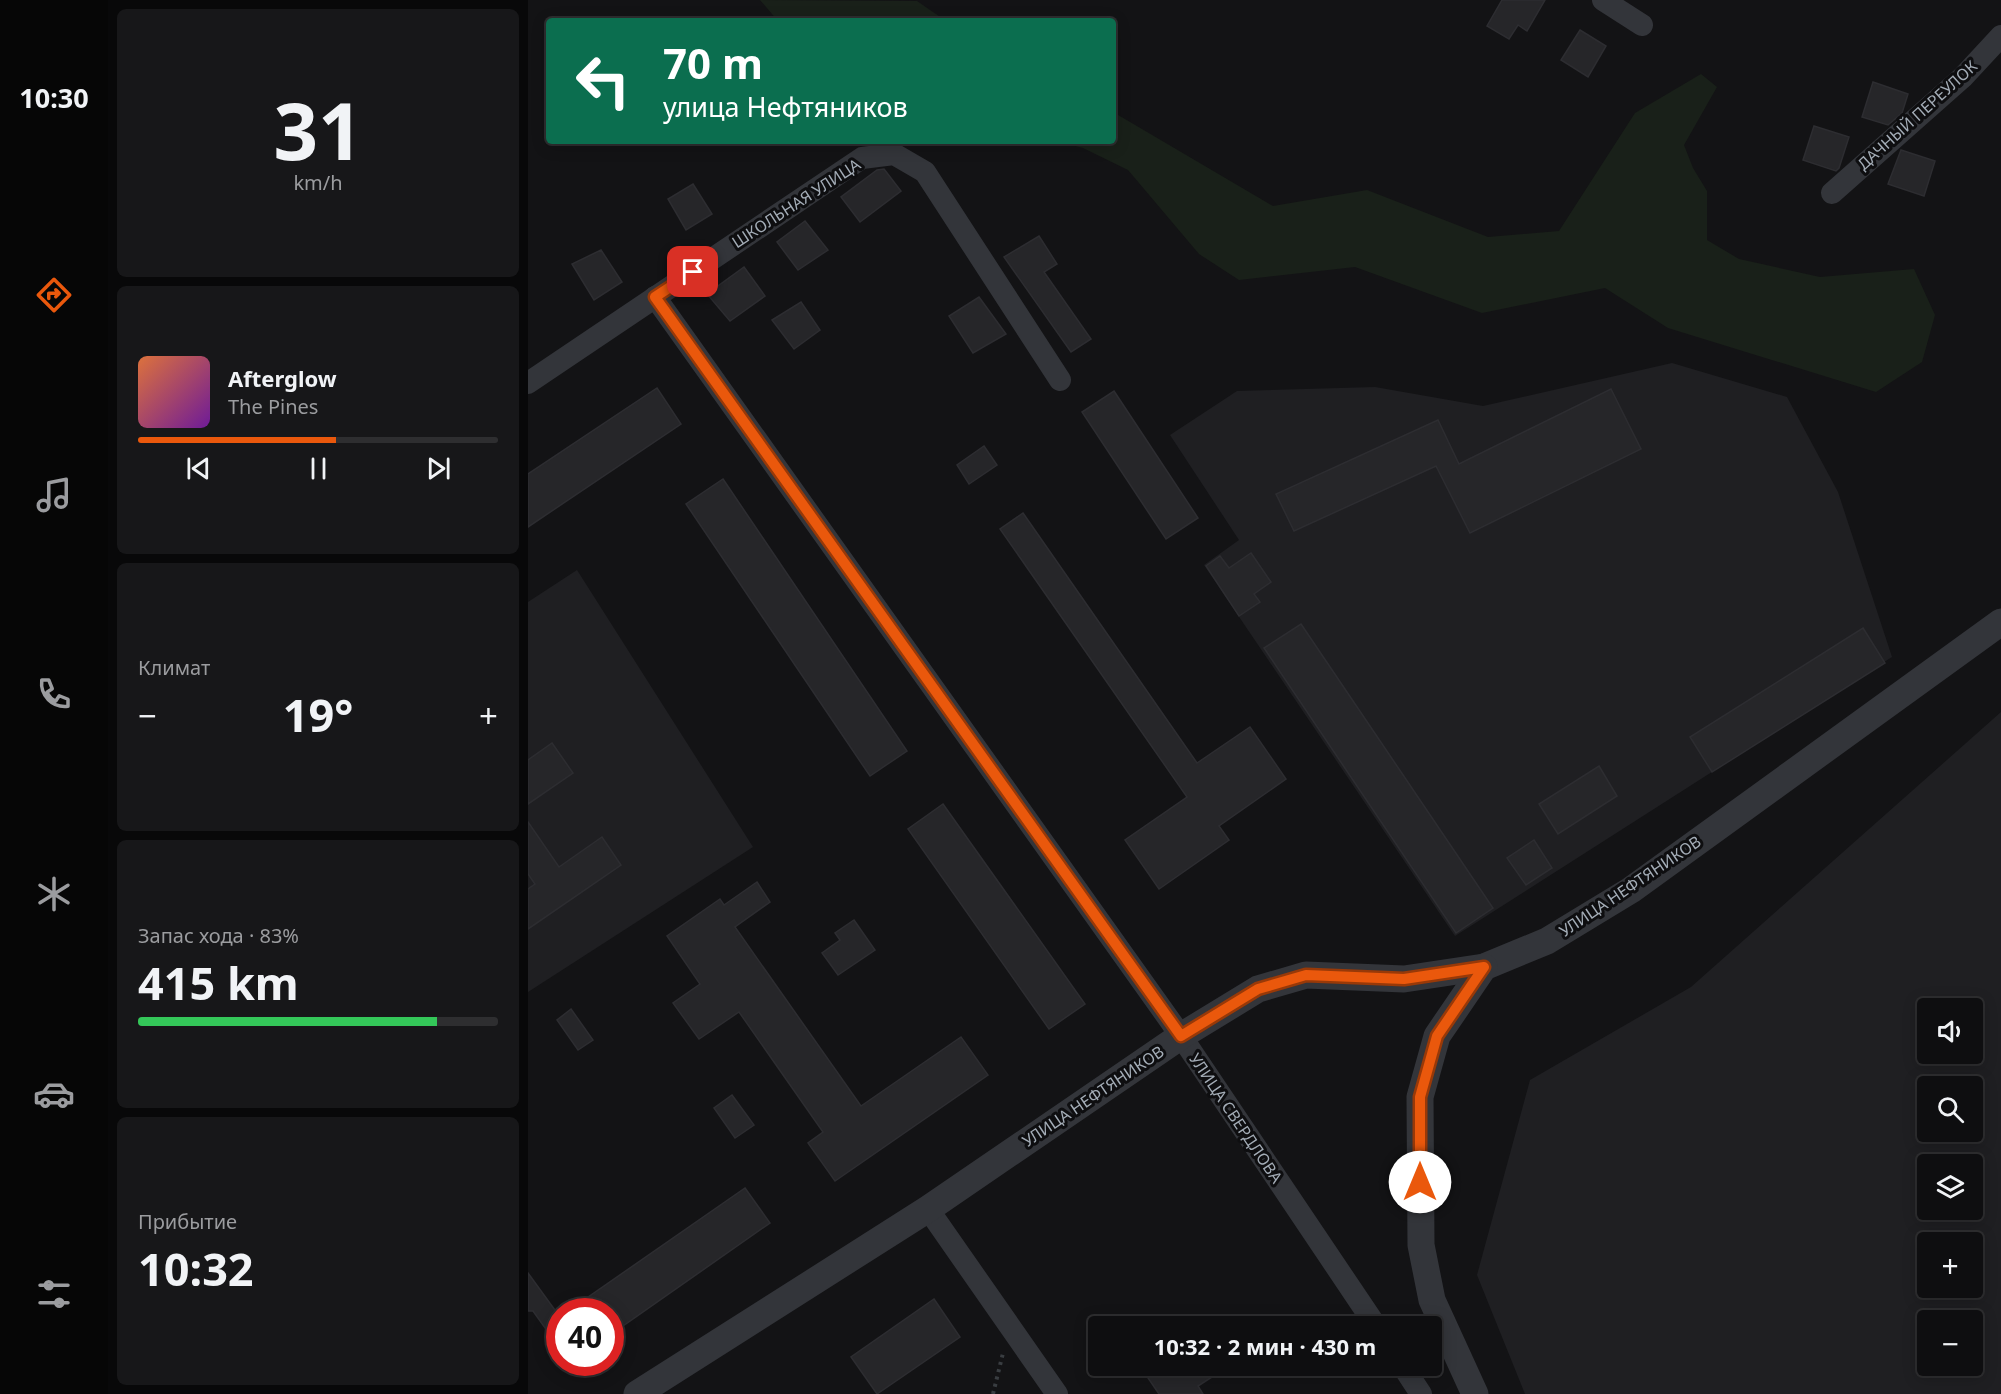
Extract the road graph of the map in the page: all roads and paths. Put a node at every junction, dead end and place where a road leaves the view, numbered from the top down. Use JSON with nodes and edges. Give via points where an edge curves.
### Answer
{"nodes":[{"id":1,"x":1603,"y":0,"type":"edge"},
{"id":2,"x":1642,"y":25,"type":"dead end"},
{"id":3,"x":2001,"y":36,"type":"edge"},
{"id":4,"x":1832,"y":193,"type":"dead end"},
{"id":5,"x":655,"y":297,"type":"junction"},
{"id":6,"x":1060,"y":380,"type":"dead end"},
{"id":7,"x":528,"y":383,"type":"edge"},
{"id":8,"x":2001,"y":622,"type":"edge"},
{"id":9,"x":1484,"y":967,"type":"junction"},
{"id":10,"x":1181,"y":1036,"type":"junction"},
{"id":11,"x":928,"y":1209,"type":"junction"},
{"id":12,"x":1369,"y":1316,"type":"edge"},
{"id":13,"x":1010,"y":1326,"type":"junction"},
{"id":14,"x":1409,"y":1376,"type":"edge"},
{"id":15,"x":637,"y":1394,"type":"edge"},
{"id":16,"x":993,"y":1394,"type":"edge"},
{"id":17,"x":1057,"y":1394,"type":"edge"},
{"id":18,"x":1421,"y":1394,"type":"edge"},
{"id":19,"x":1475,"y":1394,"type":"edge"}],
"edges":[{"from":1,"to":2,"type":"street"},
{"from":3,"to":4,"type":"street","name":"ДАЧНЫЙ ПЕРЕУЛОК","via":[[1963,76]]},
{"from":5,"to":6,"type":"street","name":"ШКОЛЬНАЯ УЛИЦА","via":[[862,158],[894,154],[925,172]]},
{"from":5,"to":7,"type":"street","name":"ШКОЛЬНАЯ УЛИЦА"},
{"from":5,"to":10,"type":"street","name":"УЛИЦА СВЕРДЛОВА"},
{"from":8,"to":9,"type":"street","name":"УЛИЦА НЕФТЯНИКОВ","via":[[1631,890],[1547,941]]},
{"from":9,"to":10,"type":"street","name":"УЛИЦА НЕФТЯНИКОВ","via":[[1404,979],[1306,975],[1258,989]]},
{"from":9,"to":19,"type":"street","via":[[1437,1036],[1420,1097],[1421,1245],[1432,1300]]},
{"from":10,"to":11,"type":"street","name":"УЛИЦА НЕФТЯНИКОВ"},
{"from":10,"to":12,"type":"street","name":"УЛИЦА СВЕРДЛОВА"},
{"from":11,"to":13,"type":"street"},
{"from":11,"to":15,"type":"street","name":"УЛИЦА НЕФТЯНИКОВ"},
{"from":13,"to":16,"type":"path"},
{"from":13,"to":17,"type":"street"},
{"from":14,"to":18,"type":"street"}]}
